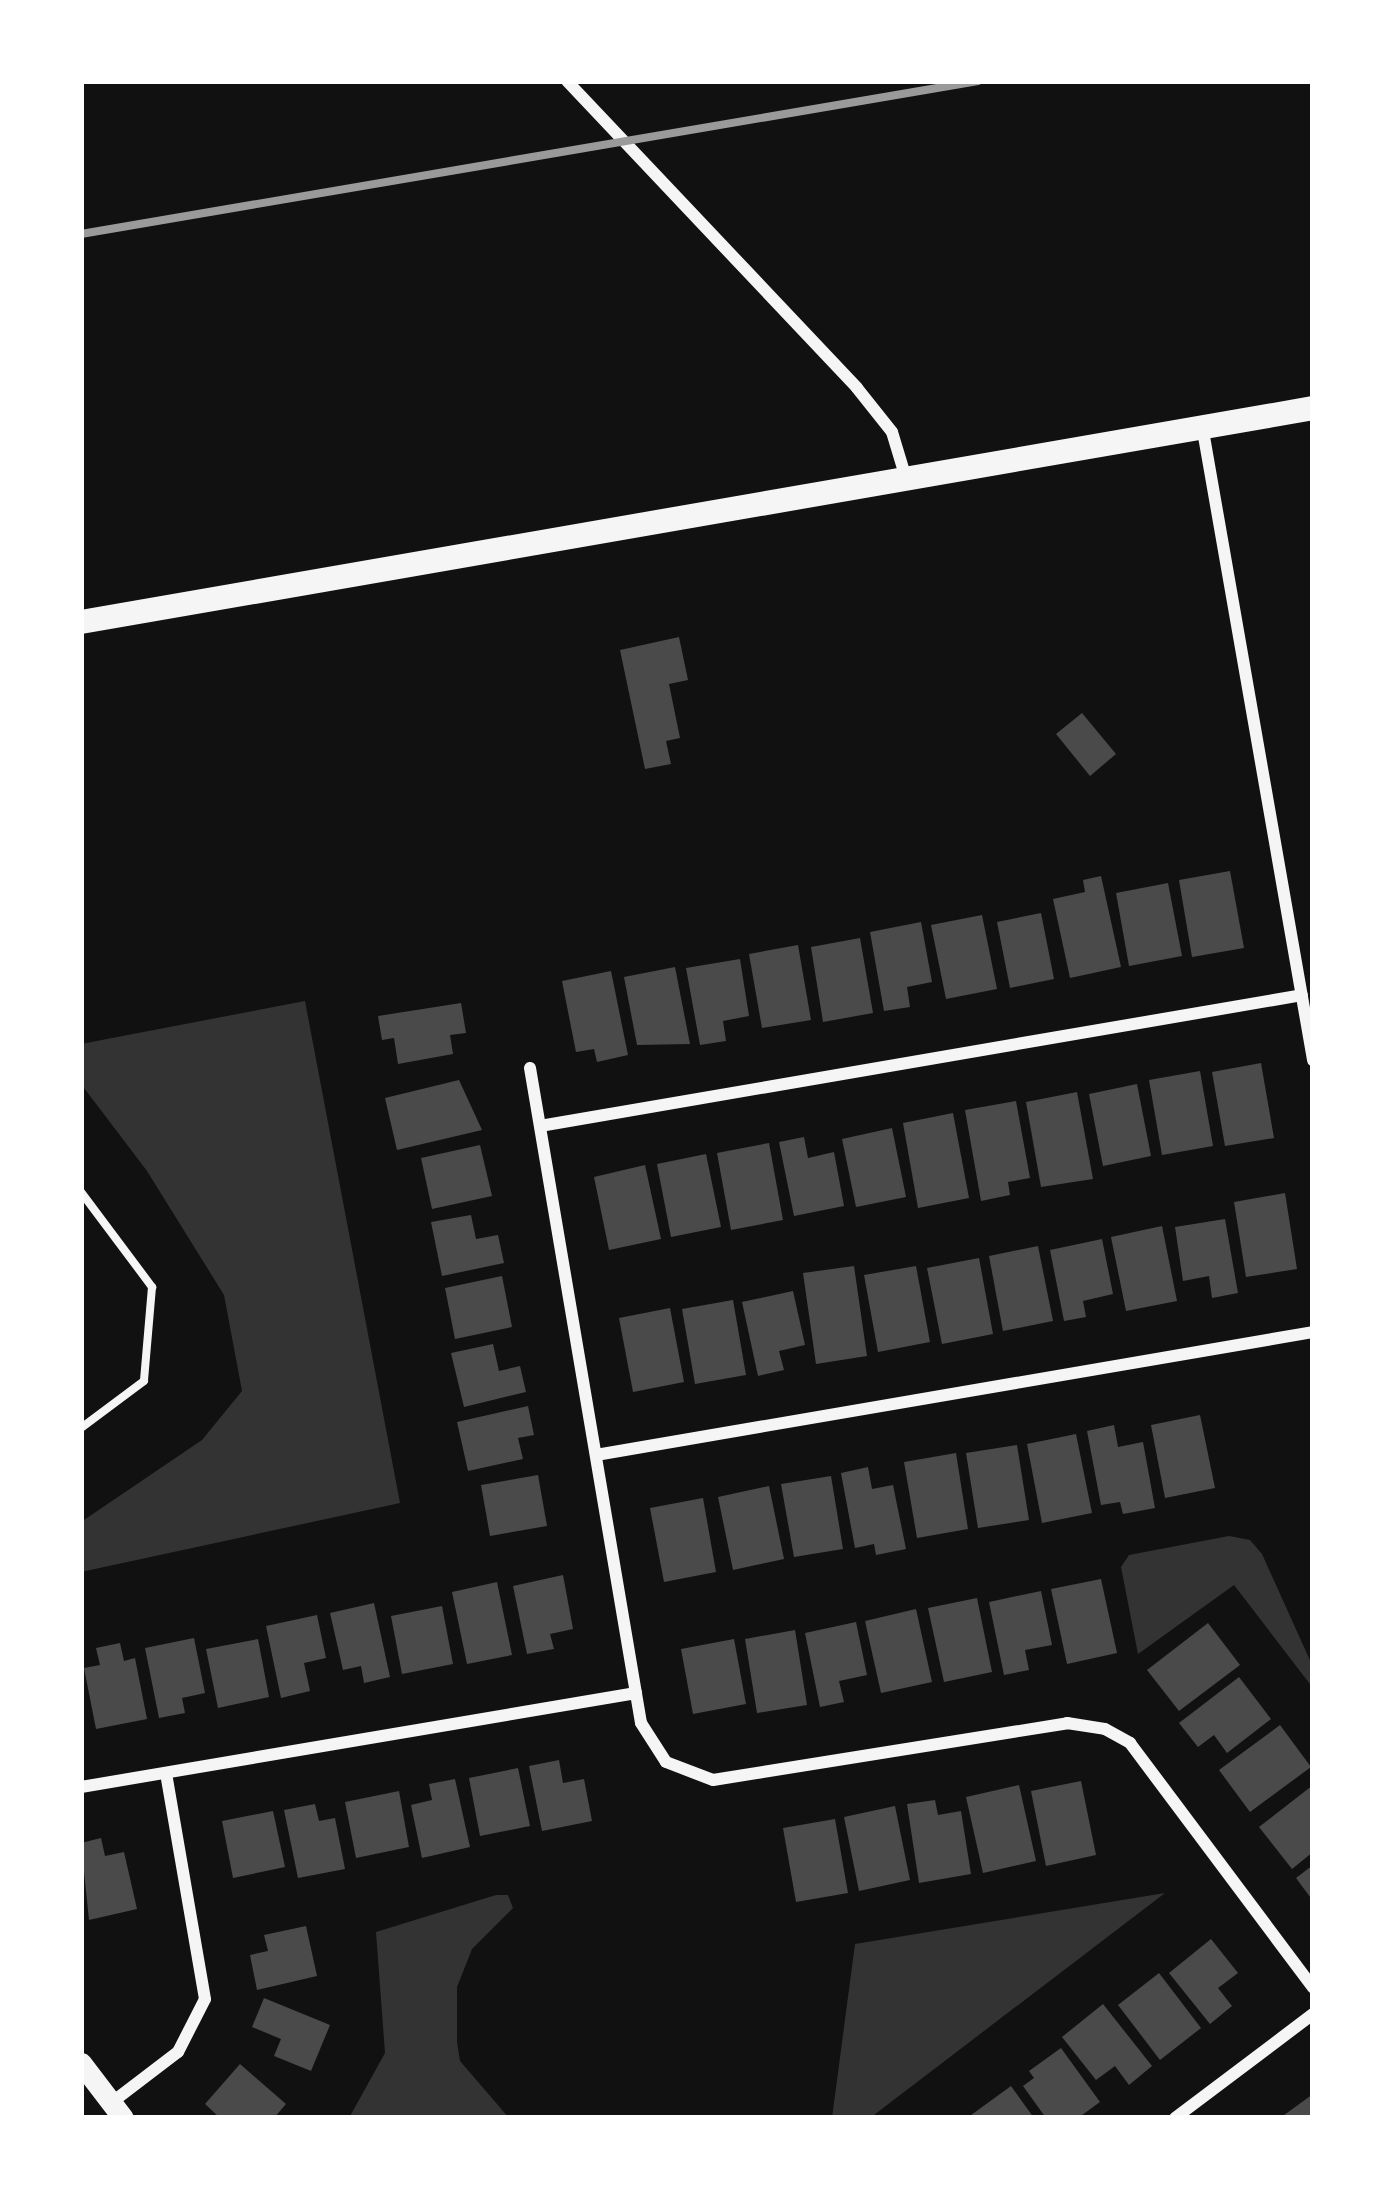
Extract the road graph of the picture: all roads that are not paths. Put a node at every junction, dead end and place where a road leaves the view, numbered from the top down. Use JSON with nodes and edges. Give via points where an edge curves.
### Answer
{"nodes":[{"id":1,"x":567,"y":81,"type":"edge"},
{"id":2,"x":1313,"y":407,"type":"edge"},
{"id":3,"x":1202,"y":425,"type":"junction"},
{"id":4,"x":905,"y":475,"type":"junction"},
{"id":5,"x":81,"y":622,"type":"edge"},
{"id":6,"x":1302,"y":995,"type":"junction"},
{"id":7,"x":1313,"y":1060,"type":"edge"},
{"id":8,"x":530,"y":1068,"type":"dead end"},
{"id":9,"x":540,"y":1126,"type":"junction"},
{"id":10,"x":81,"y":1192,"type":"edge"},
{"id":11,"x":1313,"y":1332,"type":"edge"},
{"id":12,"x":81,"y":1428,"type":"edge"},
{"id":13,"x":596,"y":1455,"type":"junction"},
{"id":14,"x":636,"y":1693,"type":"junction"},
{"id":15,"x":166,"y":1773,"type":"junction"},
{"id":16,"x":81,"y":1787,"type":"edge"},
{"id":17,"x":1313,"y":1988,"type":"edge"},
{"id":18,"x":1313,"y":2014,"type":"edge"},
{"id":19,"x":81,"y":2063,"type":"edge"},
{"id":20,"x":117,"y":2110,"type":"edge"},
{"id":21,"x":1175,"y":2118,"type":"edge"}],
"edges":[{"from":1,"to":4,"type":"street","via":[[857,388],[892,432]]},
{"from":2,"to":3,"type":"main road"},
{"from":3,"to":4,"type":"main road"},
{"from":3,"to":6,"type":"street"},
{"from":4,"to":5,"type":"main road"},
{"from":6,"to":7,"type":"street"},
{"from":6,"to":9,"type":"street"},
{"from":8,"to":9,"type":"street"},
{"from":9,"to":13,"type":"street"},
{"from":10,"to":12,"type":"lane","via":[[152,1287],[144,1381]]},
{"from":11,"to":13,"type":"street"},
{"from":13,"to":14,"type":"street"},
{"from":14,"to":15,"type":"street"},
{"from":14,"to":17,"type":"street","via":[[641,1723],[666,1762],[713,1780],[1066,1723],[1105,1729],[1130,1743]]},
{"from":15,"to":16,"type":"street"},
{"from":15,"to":20,"type":"street","via":[[205,2000],[178,2052]]},
{"from":18,"to":21,"type":"street"},
{"from":19,"to":20,"type":"street"}]}
